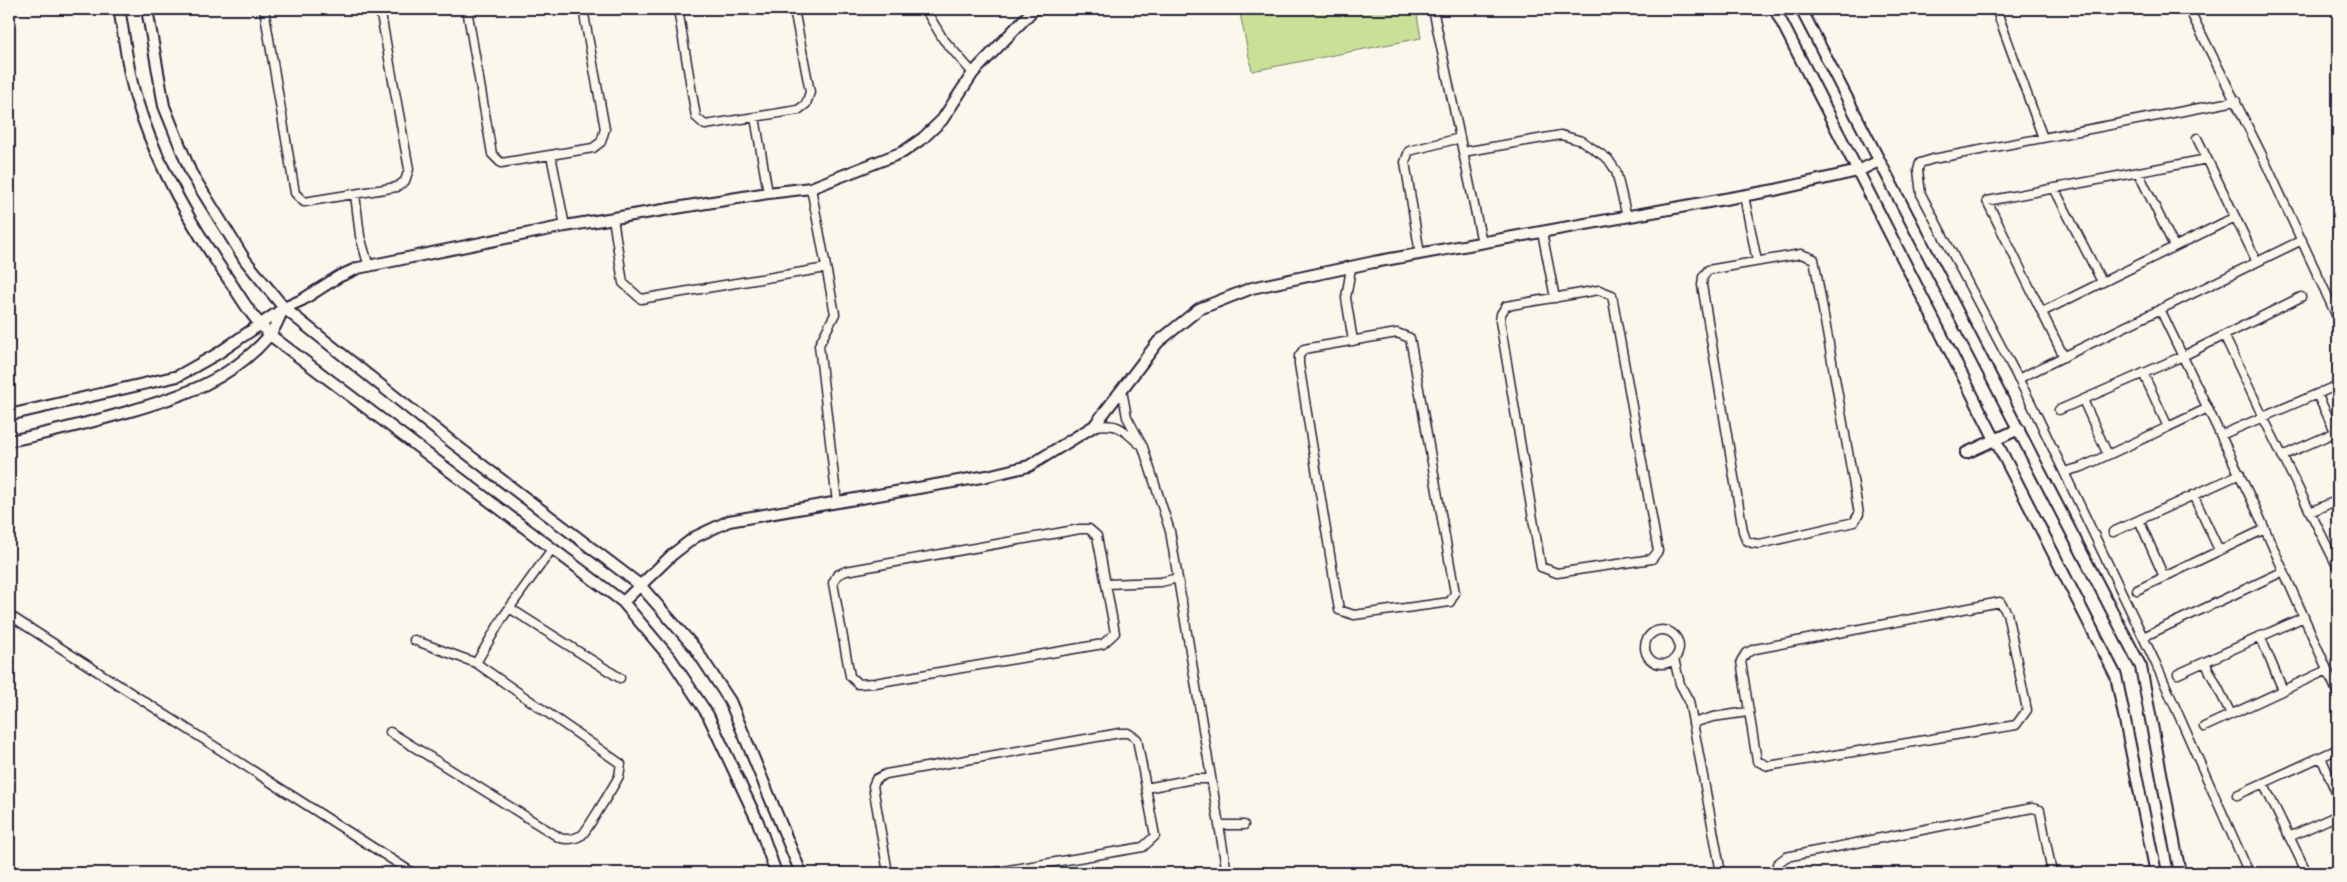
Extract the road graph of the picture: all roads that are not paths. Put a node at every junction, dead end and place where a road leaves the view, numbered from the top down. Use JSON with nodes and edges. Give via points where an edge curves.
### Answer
{"nodes":[{"id":1,"x":119,"y":9,"type":"edge"},
{"id":2,"x":147,"y":9,"type":"edge"},
{"id":3,"x":264,"y":9,"type":"edge"},
{"id":4,"x":380,"y":9,"type":"edge"},
{"id":5,"x":467,"y":9,"type":"edge"},
{"id":6,"x":583,"y":9,"type":"edge"},
{"id":7,"x":678,"y":9,"type":"edge"},
{"id":8,"x":794,"y":9,"type":"edge"},
{"id":9,"x":925,"y":9,"type":"edge"},
{"id":10,"x":1034,"y":9,"type":"edge"},
{"id":11,"x":1433,"y":9,"type":"edge"},
{"id":12,"x":1776,"y":9,"type":"edge"},
{"id":13,"x":1801,"y":9,"type":"edge"},
{"id":14,"x":1996,"y":9,"type":"edge"},
{"id":15,"x":2189,"y":9,"type":"edge"},
{"id":16,"x":974,"y":73,"type":"junction"},
{"id":17,"x":2236,"y":101,"type":"junction"},
{"id":18,"x":756,"y":117,"type":"junction"},
{"id":19,"x":1460,"y":138,"type":"junction"},
{"id":20,"x":2043,"y":138,"type":"junction"},
{"id":21,"x":2197,"y":138,"type":"dead end"},
{"id":22,"x":1463,"y":152,"type":"junction"},
{"id":23,"x":551,"y":155,"type":"junction"},
{"id":24,"x":2207,"y":159,"type":"junction"},
{"id":25,"x":1879,"y":161,"type":"junction"},
{"id":26,"x":1858,"y":171,"type":"junction"},
{"id":27,"x":2138,"y":172,"type":"junction"},
{"id":28,"x":811,"y":188,"type":"junction"},
{"id":29,"x":2054,"y":188,"type":"junction"},
{"id":30,"x":768,"y":193,"type":"junction"},
{"id":31,"x":355,"y":194,"type":"junction"},
{"id":32,"x":1744,"y":196,"type":"junction"},
{"id":33,"x":1627,"y":217,"type":"junction"},
{"id":34,"x":2235,"y":217,"type":"junction"},
{"id":35,"x":613,"y":218,"type":"junction"},
{"id":36,"x":565,"y":226,"type":"junction"},
{"id":37,"x":1542,"y":232,"type":"junction"},
{"id":38,"x":2302,"y":240,"type":"junction"},
{"id":39,"x":1482,"y":242,"type":"junction"},
{"id":40,"x":2174,"y":246,"type":"junction"},
{"id":41,"x":1420,"y":254,"type":"junction"},
{"id":42,"x":1757,"y":262,"type":"junction"},
{"id":43,"x":2257,"y":262,"type":"junction"},
{"id":44,"x":369,"y":267,"type":"junction"},
{"id":45,"x":826,"y":268,"type":"junction"},
{"id":46,"x":1350,"y":268,"type":"junction"},
{"id":47,"x":2102,"y":282,"type":"junction"},
{"id":48,"x":2338,"y":296,"type":"edge"},
{"id":49,"x":2301,"y":297,"type":"dead end"},
{"id":50,"x":1555,"y":298,"type":"junction"},
{"id":51,"x":2330,"y":300,"type":"junction"},
{"id":52,"x":284,"y":308,"type":"junction"},
{"id":53,"x":2160,"y":309,"type":"junction"},
{"id":54,"x":2042,"y":312,"type":"junction"},
{"id":55,"x":2338,"y":318,"type":"edge"},
{"id":56,"x":259,"y":324,"type":"junction"},
{"id":57,"x":270,"y":335,"type":"junction"},
{"id":58,"x":2224,"y":335,"type":"junction"},
{"id":59,"x":1353,"y":341,"type":"junction"},
{"id":60,"x":2183,"y":356,"type":"junction"},
{"id":61,"x":2064,"y":357,"type":"junction"},
{"id":62,"x":2143,"y":373,"type":"junction"},
{"id":63,"x":2018,"y":379,"type":"junction"},
{"id":64,"x":2338,"y":385,"type":"edge"},
{"id":65,"x":1122,"y":390,"type":"junction"},
{"id":66,"x":2317,"y":394,"type":"junction"},
{"id":67,"x":2204,"y":399,"type":"junction"},
{"id":68,"x":2083,"y":400,"type":"junction"},
{"id":69,"x":2208,"y":408,"type":"junction"},
{"id":70,"x":2059,"y":410,"type":"dead end"},
{"id":71,"x":9,"y":415,"type":"edge"},
{"id":72,"x":2193,"y":415,"type":"junction"},
{"id":73,"x":2263,"y":417,"type":"junction"},
{"id":74,"x":1094,"y":426,"type":"junction"},
{"id":75,"x":2168,"y":427,"type":"junction"},
{"id":76,"x":2019,"y":429,"type":"junction"},
{"id":77,"x":2337,"y":434,"type":"edge"},
{"id":78,"x":2221,"y":435,"type":"junction"},
{"id":79,"x":1996,"y":439,"type":"junction"},
{"id":80,"x":9,"y":441,"type":"edge"},
{"id":81,"x":1143,"y":448,"type":"junction"},
{"id":82,"x":1966,"y":453,"type":"dead end"},
{"id":83,"x":2108,"y":455,"type":"junction"},
{"id":84,"x":2282,"y":456,"type":"junction"},
{"id":85,"x":2064,"y":472,"type":"junction"},
{"id":86,"x":2240,"y":474,"type":"junction"},
{"id":87,"x":2193,"y":495,"type":"junction"},
{"id":88,"x":2338,"y":500,"type":"edge"},
{"id":89,"x":837,"y":503,"type":"junction"},
{"id":90,"x":2310,"y":512,"type":"junction"},
{"id":91,"x":2139,"y":520,"type":"junction"},
{"id":92,"x":2265,"y":529,"type":"junction"},
{"id":93,"x":2113,"y":532,"type":"dead end"},
{"id":94,"x":552,"y":549,"type":"junction"},
{"id":95,"x":2219,"y":550,"type":"junction"},
{"id":96,"x":2338,"y":568,"type":"edge"},
{"id":97,"x":2284,"y":571,"type":"junction"},
{"id":98,"x":2164,"y":576,"type":"junction"},
{"id":99,"x":1178,"y":578,"type":"junction"},
{"id":100,"x":1106,"y":584,"type":"junction"},
{"id":101,"x":640,"y":585,"type":"junction"},
{"id":102,"x":2137,"y":590,"type":"dead end"},
{"id":103,"x":623,"y":602,"type":"junction"},
{"id":104,"x":511,"y":609,"type":"junction"},
{"id":105,"x":9,"y":615,"type":"edge"},
{"id":106,"x":2304,"y":616,"type":"junction"},
{"id":107,"x":2260,"y":636,"type":"junction"},
{"id":108,"x":2142,"y":637,"type":"junction"},
{"id":109,"x":414,"y":640,"type":"dead end"},
{"id":110,"x":1674,"y":659,"type":"junction"},
{"id":111,"x":476,"y":662,"type":"junction"},
{"id":112,"x":2205,"y":662,"type":"junction"},
{"id":113,"x":2327,"y":670,"type":"junction"},
{"id":114,"x":2178,"y":674,"type":"dead end"},
{"id":115,"x":620,"y":678,"type":"dead end"},
{"id":116,"x":2283,"y":690,"type":"junction"},
{"id":117,"x":2338,"y":694,"type":"edge"},
{"id":118,"x":1748,"y":712,"type":"junction"},
{"id":119,"x":2231,"y":714,"type":"junction"},
{"id":120,"x":1693,"y":723,"type":"junction"},
{"id":121,"x":2204,"y":727,"type":"dead end"},
{"id":122,"x":390,"y":732,"type":"dead end"},
{"id":123,"x":2338,"y":749,"type":"edge"},
{"id":124,"x":2321,"y":757,"type":"junction"},
{"id":125,"x":1211,"y":779,"type":"junction"},
{"id":126,"x":2263,"y":783,"type":"junction"},
{"id":127,"x":1146,"y":788,"type":"junction"},
{"id":128,"x":2237,"y":795,"type":"dead end"},
{"id":129,"x":2338,"y":797,"type":"edge"},
{"id":130,"x":2338,"y":815,"type":"edge"},
{"id":131,"x":1219,"y":825,"type":"junction"},
{"id":132,"x":1244,"y":826,"type":"dead end"},
{"id":133,"x":2290,"y":838,"type":"junction"},
{"id":134,"x":413,"y":873,"type":"edge"},
{"id":135,"x":776,"y":873,"type":"edge"},
{"id":136,"x":801,"y":873,"type":"edge"},
{"id":137,"x":888,"y":873,"type":"edge"},
{"id":138,"x":991,"y":873,"type":"edge"},
{"id":139,"x":1227,"y":873,"type":"edge"},
{"id":140,"x":1721,"y":873,"type":"edge"},
{"id":141,"x":1779,"y":873,"type":"edge"},
{"id":142,"x":2052,"y":873,"type":"edge"},
{"id":143,"x":2156,"y":873,"type":"edge"},
{"id":144,"x":2180,"y":873,"type":"edge"},
{"id":145,"x":2249,"y":873,"type":"edge"},
{"id":146,"x":2307,"y":873,"type":"edge"}],
"edges":[{"from":1,"to":56,"type":"street","via":[[136,97],[155,150],[184,208]]},
{"from":2,"to":52,"type":"street","via":[[164,106],[191,173],[245,260]]},
{"from":3,"to":31,"type":"street","via":[[296,193],[304,202]]},
{"from":4,"to":31,"type":"street","via":[[409,169],[405,181],[397,187]]},
{"from":5,"to":23,"type":"street","via":[[492,154],[501,163]]},
{"from":6,"to":23,"type":"street","via":[[605,129],[601,142],[593,148]]},
{"from":7,"to":18,"type":"street","via":[[696,117],[705,125]]},
{"from":8,"to":18,"type":"street","via":[[810,92],[806,104],[798,110]]},
{"from":9,"to":16,"type":"street","via":[[943,39]]},
{"from":10,"to":16,"type":"street"},
{"from":11,"to":19,"type":"street"},
{"from":12,"to":26,"type":"street"},
{"from":13,"to":25,"type":"street"},
{"from":14,"to":20,"type":"street"},
{"from":15,"to":17,"type":"street"},
{"from":16,"to":28,"type":"street","via":[[942,120],[903,152]]},
{"from":17,"to":20,"type":"street"},
{"from":17,"to":38,"type":"street"},
{"from":18,"to":30,"type":"street"},
{"from":19,"to":22,"type":"street"},
{"from":19,"to":41,"type":"street","via":[[1409,151],[1405,162]]},
{"from":20,"to":63,"type":"street","via":[[1934,159],[1920,163],[1918,170],[1921,194]]},
{"from":21,"to":24,"type":"street"},
{"from":22,"to":33,"type":"street","via":[[1561,134],[1582,142],[1608,159],[1616,171]]},
{"from":22,"to":39,"type":"street"},
{"from":23,"to":36,"type":"street"},
{"from":24,"to":27,"type":"street"},
{"from":24,"to":34,"type":"street"},
{"from":25,"to":26,"type":"street"},
{"from":25,"to":76,"type":"street"},
{"from":26,"to":32,"type":"street"},
{"from":26,"to":79,"type":"street"},
{"from":27,"to":29,"type":"street"},
{"from":27,"to":40,"type":"street"},
{"from":28,"to":30,"type":"street"},
{"from":28,"to":45,"type":"street"},
{"from":29,"to":47,"type":"street"},
{"from":29,"to":54,"type":"street","via":[[1987,201]]},
{"from":30,"to":35,"type":"street"},
{"from":31,"to":44,"type":"street","via":[[360,236]]},
{"from":32,"to":33,"type":"street"},
{"from":32,"to":42,"type":"street"},
{"from":33,"to":37,"type":"street"},
{"from":34,"to":40,"type":"street"},
{"from":34,"to":43,"type":"street"},
{"from":35,"to":36,"type":"street"},
{"from":35,"to":45,"type":"street","via":[[624,283],[640,299]]},
{"from":36,"to":44,"type":"street"},
{"from":37,"to":39,"type":"street"},
{"from":37,"to":50,"type":"street"},
{"from":38,"to":43,"type":"street"},
{"from":38,"to":51,"type":"street"},
{"from":39,"to":41,"type":"street"},
{"from":40,"to":47,"type":"street"},
{"from":41,"to":46,"type":"street"},
{"from":42,"to":42,"type":"street","via":[[1801,254],[1814,259],[1859,506],[1854,522],[1760,544],[1746,540],[1743,530],[1702,285],[1708,270]]},
{"from":43,"to":53,"type":"street"},
{"from":44,"to":52,"type":"street","via":[[338,277]]},
{"from":45,"to":89,"type":"street","via":[[835,314],[819,346]]},
{"from":46,"to":59,"type":"street","via":[[1346,298]]},
{"from":46,"to":65,"type":"street","via":[[1252,288],[1199,309],[1158,342]]},
{"from":47,"to":54,"type":"street"},
{"from":48,"to":51,"type":"street"},
{"from":49,"to":58,"type":"street"},
{"from":50,"to":50,"type":"street","via":[[1599,290],[1612,295],[1658,542],[1658,550],[1652,559],[1557,572],[1541,567],[1500,321],[1506,306]]},
{"from":51,"to":55,"type":"street"},
{"from":52,"to":56,"type":"street"},
{"from":52,"to":57,"type":"street"},
{"from":52,"to":101,"type":"street","via":[[453,443]]},
{"from":53,"to":60,"type":"street"},
{"from":53,"to":61,"type":"street"},
{"from":54,"to":61,"type":"street"},
{"from":56,"to":57,"type":"street"},
{"from":56,"to":71,"type":"street","via":[[217,354],[178,376]]},
{"from":57,"to":80,"type":"street","via":[[219,378],[184,395],[65,429]]},
{"from":57,"to":94,"type":"street"},
{"from":58,"to":60,"type":"street"},
{"from":58,"to":73,"type":"street"},
{"from":59,"to":59,"type":"street","via":[[1397,333],[1410,338],[1456,585],[1450,602],[1354,616],[1339,610],[1298,364],[1304,349]]},
{"from":60,"to":62,"type":"street"},
{"from":60,"to":67,"type":"street"},
{"from":61,"to":63,"type":"street"},
{"from":62,"to":68,"type":"street"},
{"from":62,"to":75,"type":"street"},
{"from":63,"to":85,"type":"street"},
{"from":64,"to":66,"type":"street"},
{"from":65,"to":74,"type":"street"},
{"from":65,"to":81,"type":"street","via":[[1127,417]]},
{"from":66,"to":73,"type":"street"},
{"from":66,"to":77,"type":"street"},
{"from":67,"to":69,"type":"street"},
{"from":67,"to":72,"type":"street"},
{"from":68,"to":70,"type":"street"},
{"from":68,"to":83,"type":"street"},
{"from":69,"to":72,"type":"street"},
{"from":69,"to":78,"type":"street"},
{"from":72,"to":75,"type":"street"},
{"from":73,"to":78,"type":"street"},
{"from":73,"to":84,"type":"street"},
{"from":74,"to":81,"type":"street","via":[[1111,424],[1121,427]]},
{"from":74,"to":89,"type":"street","via":[[1029,466]]},
{"from":75,"to":83,"type":"street"},
{"from":76,"to":79,"type":"street"},
{"from":76,"to":144,"type":"street","via":[[2140,666]]},
{"from":77,"to":84,"type":"street"},
{"from":78,"to":86,"type":"street"},
{"from":79,"to":82,"type":"street"},
{"from":79,"to":143,"type":"street","via":[[2116,676]]},
{"from":81,"to":99,"type":"street","via":[[1170,531]]},
{"from":83,"to":85,"type":"street"},
{"from":84,"to":90,"type":"street"},
{"from":85,"to":108,"type":"street"},
{"from":86,"to":87,"type":"street"},
{"from":86,"to":92,"type":"street"},
{"from":87,"to":91,"type":"street"},
{"from":87,"to":95,"type":"street"},
{"from":88,"to":90,"type":"street"},
{"from":89,"to":101,"type":"street","via":[[729,521],[672,554]]},
{"from":90,"to":96,"type":"street"},
{"from":91,"to":93,"type":"street"},
{"from":91,"to":98,"type":"street"},
{"from":92,"to":95,"type":"street"},
{"from":92,"to":97,"type":"street"},
{"from":94,"to":103,"type":"street"},
{"from":94,"to":104,"type":"street"},
{"from":95,"to":98,"type":"street"},
{"from":97,"to":106,"type":"street"},
{"from":97,"to":108,"type":"street"},
{"from":98,"to":102,"type":"street"},
{"from":99,"to":100,"type":"street","via":[[1161,582]]},
{"from":99,"to":125,"type":"street"},
{"from":100,"to":100,"type":"street","via":[[1098,536],[1080,529],[846,571],[833,583],[850,676],[858,684],[1103,644],[1115,633]]},
{"from":101,"to":103,"type":"street"},
{"from":101,"to":136,"type":"street","via":[[695,648],[730,701]]},
{"from":103,"to":135,"type":"street","via":[[671,659],[708,714],[758,822]]},
{"from":104,"to":111,"type":"street"},
{"from":104,"to":115,"type":"street"},
{"from":105,"to":134,"type":"street"},
{"from":106,"to":107,"type":"street"},
{"from":106,"to":113,"type":"street"},
{"from":107,"to":112,"type":"street"},
{"from":107,"to":116,"type":"street"},
{"from":108,"to":145,"type":"street"},
{"from":109,"to":111,"type":"street"},
{"from":110,"to":110,"type":"street","via":[[1679,643],[1673,633],[1662,630],[1651,634],[1645,644],[1650,659],[1659,664]]},
{"from":110,"to":120,"type":"street"},
{"from":111,"to":122,"type":"street","via":[[621,764],[618,776],[583,834],[568,840],[560,838]]},
{"from":112,"to":114,"type":"street"},
{"from":112,"to":119,"type":"street"},
{"from":113,"to":116,"type":"street"},
{"from":113,"to":117,"type":"street"},
{"from":116,"to":119,"type":"street"},
{"from":118,"to":118,"type":"street","via":[[1741,661],[1746,653],[1755,649],[2000,602],[2008,613],[2027,710],[2016,724],[1768,766],[1757,761]]},
{"from":118,"to":120,"type":"street"},
{"from":119,"to":121,"type":"street"},
{"from":120,"to":140,"type":"street"},
{"from":123,"to":124,"type":"street"},
{"from":124,"to":126,"type":"street"},
{"from":124,"to":129,"type":"street"},
{"from":125,"to":127,"type":"street"},
{"from":125,"to":131,"type":"street"},
{"from":126,"to":128,"type":"street"},
{"from":126,"to":133,"type":"street"},
{"from":127,"to":137,"type":"street","via":[[1137,739],[1128,733],[886,774],[876,779],[873,786]]},
{"from":127,"to":138,"type":"street","via":[[1155,836],[1143,847]]},
{"from":130,"to":133,"type":"street"},
{"from":131,"to":132,"type":"street"},
{"from":131,"to":139,"type":"street"},
{"from":133,"to":146,"type":"street"},
{"from":141,"to":142,"type":"street","via":[[1777,864],[1786,857],[2032,808],[2040,810]]}]}
